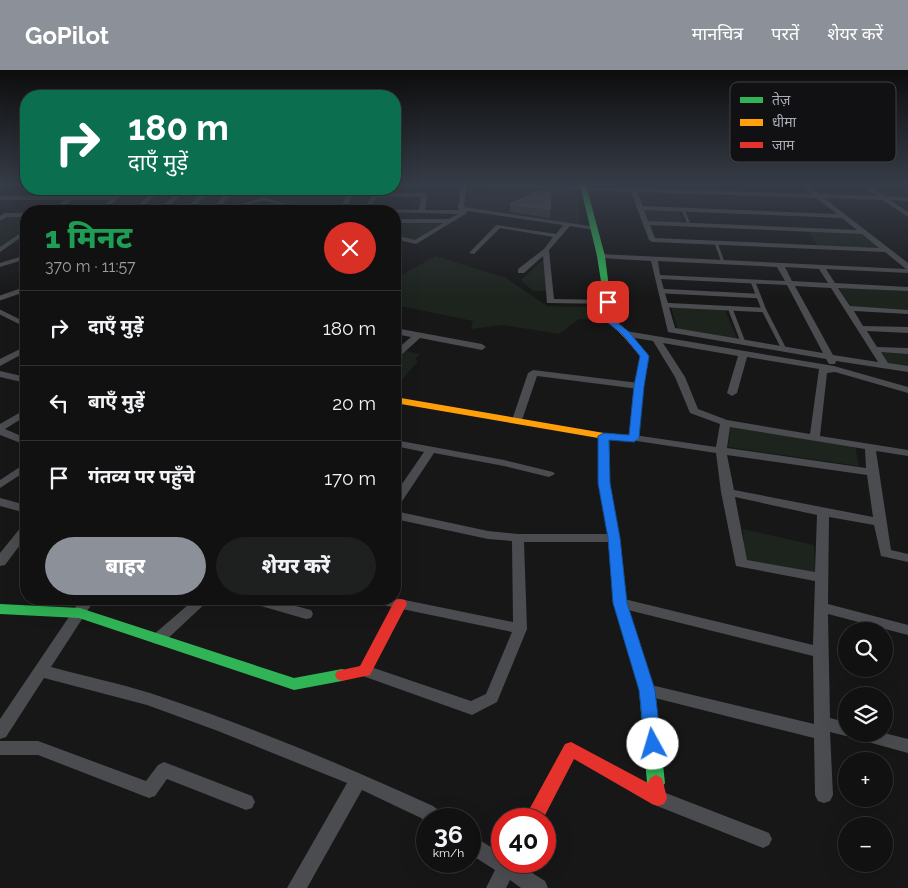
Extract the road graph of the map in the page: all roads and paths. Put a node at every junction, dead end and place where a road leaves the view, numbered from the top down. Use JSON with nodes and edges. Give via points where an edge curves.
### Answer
{"nodes":[{"id":1,"x":446,"y":223,"type":"edge"},
{"id":2,"x":562,"y":223,"type":"edge"},
{"id":3,"x":593,"y":223,"type":"edge"},
{"id":4,"x":646,"y":223,"type":"edge"},
{"id":5,"x":650,"y":223,"type":"edge"},
{"id":6,"x":853,"y":223,"type":"edge"},
{"id":7,"x":568,"y":224,"type":"junction"},
{"id":8,"x":689,"y":225,"type":"joint"},
{"id":9,"x":594,"y":228,"type":"junction"},
{"id":10,"x":864,"y":232,"type":"junction"},
{"id":11,"x":20,"y":235,"type":"edge"},
{"id":12,"x":558,"y":236,"type":"junction"},
{"id":13,"x":401,"y":238,"type":"edge"},
{"id":14,"x":809,"y":238,"type":"junction"},
{"id":15,"x":716,"y":243,"type":"junction"},
{"id":16,"x":0,"y":250,"type":"edge"},
{"id":17,"x":546,"y":250,"type":"junction"},
{"id":18,"x":887,"y":250,"type":"junction"},
{"id":19,"x":472,"y":253,"type":"dead end"},
{"id":20,"x":601,"y":256,"type":"junction"},
{"id":21,"x":20,"y":259,"type":"edge"},
{"id":22,"x":654,"y":259,"type":"junction"},
{"id":23,"x":722,"y":262,"type":"junction"},
{"id":24,"x":0,"y":265,"type":"edge"},
{"id":25,"x":780,"y":265,"type":"junction"},
{"id":26,"x":821,"y":266,"type":"junction"},
{"id":27,"x":908,"y":269,"type":"edge"},
{"id":28,"x":521,"y":271,"type":"dead end"},
{"id":29,"x":657,"y":277,"type":"junction"},
{"id":30,"x":754,"y":282,"type":"junction"},
{"id":31,"x":790,"y":284,"type":"junction"},
{"id":32,"x":833,"y":286,"type":"junction"},
{"id":33,"x":908,"y":289,"type":"edge"},
{"id":34,"x":20,"y":291,"type":"edge"},
{"id":35,"x":661,"y":291,"type":"junction"},
{"id":36,"x":758,"y":296,"type":"junction"},
{"id":37,"x":0,"y":298,"type":"edge"},
{"id":38,"x":608,"y":302,"type":"junction"},
{"id":39,"x":664,"y":305,"type":"junction"},
{"id":40,"x":730,"y":308,"type":"junction"},
{"id":41,"x":848,"y":308,"type":"junction"},
{"id":42,"x":764,"y":310,"type":"junction"},
{"id":43,"x":0,"y":312,"type":"edge"},
{"id":44,"x":908,"y":312,"type":"edge"},
{"id":45,"x":20,"y":322,"type":"edge"},
{"id":46,"x":861,"y":328,"type":"junction"},
{"id":47,"x":908,"y":330,"type":"edge"},
{"id":48,"x":401,"y":332,"type":"edge"},
{"id":49,"x":626,"y":334,"type":"junction"},
{"id":50,"x":417,"y":336,"type":"junction"},
{"id":51,"x":656,"y":339,"type":"junction"},
{"id":52,"x":743,"y":342,"type":"junction"},
{"id":53,"x":482,"y":347,"type":"dead end"},
{"id":54,"x":784,"y":349,"type":"junction"},
{"id":55,"x":874,"y":349,"type":"junction"},
{"id":56,"x":20,"y":351,"type":"edge"},
{"id":57,"x":401,"y":351,"type":"edge"},
{"id":58,"x":908,"y":351,"type":"edge"},
{"id":59,"x":743,"y":354,"type":"junction"},
{"id":60,"x":830,"y":358,"type":"junction"},
{"id":61,"x":0,"y":363,"type":"edge"},
{"id":62,"x":885,"y":365,"type":"junction"},
{"id":63,"x":908,"y":368,"type":"edge"},
{"id":64,"x":834,"y":370,"type":"junction"},
{"id":65,"x":0,"y":374,"type":"edge"},
{"id":66,"x":20,"y":379,"type":"edge"},
{"id":67,"x":639,"y":386,"type":"junction"},
{"id":68,"x":908,"y":390,"type":"edge"},
{"id":69,"x":732,"y":392,"type":"dead end"},
{"id":70,"x":401,"y":401,"type":"edge"},
{"id":71,"x":20,"y":416,"type":"edge"},
{"id":72,"x":517,"y":420,"type":"junction"},
{"id":73,"x":725,"y":422,"type":"junction"},
{"id":74,"x":0,"y":430,"type":"edge"},
{"id":75,"x":604,"y":436,"type":"junction"},
{"id":76,"x":634,"y":438,"type":"junction"},
{"id":77,"x":815,"y":438,"type":"junction"},
{"id":78,"x":20,"y":439,"type":"edge"},
{"id":79,"x":401,"y":443,"type":"edge"},
{"id":80,"x":870,"y":448,"type":"junction"},
{"id":81,"x":430,"y":449,"type":"junction"},
{"id":82,"x":721,"y":451,"type":"junction"},
{"id":83,"x":908,"y":453,"type":"edge"},
{"id":84,"x":20,"y":470,"type":"edge"},
{"id":85,"x":872,"y":472,"type":"junction"},
{"id":86,"x":549,"y":474,"type":"dead end"},
{"id":87,"x":0,"y":485,"type":"edge"},
{"id":88,"x":727,"y":492,"type":"junction"},
{"id":89,"x":401,"y":494,"type":"edge"},
{"id":90,"x":0,"y":502,"type":"edge"},
{"id":91,"x":20,"y":507,"type":"edge"},
{"id":92,"x":823,"y":512,"type":"junction"},
{"id":93,"x":401,"y":516,"type":"edge"},
{"id":94,"x":880,"y":522,"type":"junction"},
{"id":95,"x":20,"y":537,"type":"edge"},
{"id":96,"x":518,"y":538,"type":"junction"},
{"id":97,"x":614,"y":538,"type":"junction"},
{"id":98,"x":908,"y":558,"type":"edge"},
{"id":99,"x":0,"y":562,"type":"edge"},
{"id":100,"x":821,"y":578,"type":"junction"},
{"id":101,"x":620,"y":603,"type":"junction"},
{"id":102,"x":401,"y":604,"type":"edge"},
{"id":103,"x":84,"y":605,"type":"edge"},
{"id":104,"x":196,"y":605,"type":"edge"},
{"id":105,"x":274,"y":605,"type":"edge"},
{"id":106,"x":399,"y":605,"type":"edge"},
{"id":107,"x":821,"y":607,"type":"junction"},
{"id":108,"x":0,"y":609,"type":"edge"},
{"id":109,"x":80,"y":612,"type":"junction"},
{"id":110,"x":306,"y":614,"type":"dead end"},
{"id":111,"x":520,"y":629,"type":"junction"},
{"id":112,"x":908,"y":630,"type":"edge"},
{"id":113,"x":158,"y":639,"type":"junction"},
{"id":114,"x":820,"y":652,"type":"junction"},
{"id":115,"x":42,"y":671,"type":"junction"},
{"id":116,"x":365,"y":671,"type":"junction"},
{"id":117,"x":647,"y":690,"type":"junction"},
{"id":118,"x":822,"y":728,"type":"junction"},
{"id":119,"x":838,"y":729,"type":"edge"},
{"id":120,"x":0,"y":732,"type":"edge"},
{"id":121,"x":893,"y":742,"type":"edge"},
{"id":122,"x":908,"y":746,"type":"edge"},
{"id":123,"x":0,"y":748,"type":"edge"},
{"id":124,"x":358,"y":780,"type":"junction"},
{"id":125,"x":824,"y":795,"type":"dead end"},
{"id":126,"x":658,"y":798,"type":"junction"},
{"id":127,"x":246,"y":802,"type":"dead end"},
{"id":128,"x":418,"y":808,"type":"edge"},
{"id":129,"x":539,"y":808,"type":"edge"},
{"id":130,"x":763,"y":839,"type":"dead end"},
{"id":131,"x":504,"y":873,"type":"edge"},
{"id":132,"x":518,"y":873,"type":"edge"},
{"id":133,"x":297,"y":888,"type":"edge"},
{"id":134,"x":496,"y":888,"type":"edge"},
{"id":135,"x":538,"y":888,"type":"edge"}],
"edges":[{"from":1,"to":13,"type":"street","via":[[416,242]]},
{"from":2,"to":7,"type":"street"},
{"from":3,"to":9,"type":"street"},
{"from":4,"to":15,"type":"street","via":[[652,240]]},
{"from":5,"to":8,"type":"street"},
{"from":6,"to":10,"type":"street"},
{"from":7,"to":9,"type":"street"},
{"from":7,"to":12,"type":"street"},
{"from":8,"to":14,"type":"street"},
{"from":9,"to":20,"type":"street"},
{"from":10,"to":14,"type":"street"},
{"from":10,"to":18,"type":"street"},
{"from":11,"to":16,"type":"street"},
{"from":12,"to":17,"type":"street"},
{"from":12,"to":19,"type":"street","via":[[498,226]]},
{"from":14,"to":15,"type":"street"},
{"from":14,"to":18,"type":"street"},
{"from":15,"to":23,"type":"lane"},
{"from":17,"to":28,"type":"street"},
{"from":17,"to":38,"type":"street","via":[[550,301]]},
{"from":18,"to":27,"type":"street"},
{"from":20,"to":22,"type":"street"},
{"from":20,"to":38,"type":"street"},
{"from":21,"to":24,"type":"street"},
{"from":22,"to":23,"type":"street"},
{"from":22,"to":29,"type":"street"},
{"from":23,"to":25,"type":"street"},
{"from":25,"to":26,"type":"street"},
{"from":25,"to":31,"type":"street"},
{"from":26,"to":27,"type":"street"},
{"from":26,"to":32,"type":"street"},
{"from":29,"to":30,"type":"street"},
{"from":29,"to":35,"type":"street"},
{"from":30,"to":31,"type":"street"},
{"from":30,"to":36,"type":"lane"},
{"from":31,"to":32,"type":"street"},
{"from":31,"to":60,"type":"street"},
{"from":32,"to":33,"type":"street"},
{"from":32,"to":41,"type":"street"},
{"from":34,"to":37,"type":"lane"},
{"from":35,"to":36,"type":"lane"},
{"from":35,"to":39,"type":"street"},
{"from":36,"to":42,"type":"lane"},
{"from":38,"to":49,"type":"street","via":[[612,322]]},
{"from":39,"to":40,"type":"lane"},
{"from":39,"to":52,"type":"street","via":[[671,330]]},
{"from":40,"to":42,"type":"lane"},
{"from":40,"to":52,"type":"lane"},
{"from":41,"to":44,"type":"street"},
{"from":41,"to":46,"type":"street"},
{"from":42,"to":54,"type":"lane"},
{"from":43,"to":45,"type":"lane"},
{"from":46,"to":47,"type":"street"},
{"from":46,"to":55,"type":"street"},
{"from":48,"to":50,"type":"street"},
{"from":49,"to":51,"type":"street"},
{"from":49,"to":67,"type":"street","via":[[645,356]]},
{"from":50,"to":53,"type":"street"},
{"from":50,"to":57,"type":"street"},
{"from":51,"to":59,"type":"street"},
{"from":51,"to":73,"type":"street","via":[[680,377],[694,411]]},
{"from":52,"to":54,"type":"street"},
{"from":54,"to":60,"type":"street"},
{"from":55,"to":58,"type":"street"},
{"from":55,"to":62,"type":"street"},
{"from":56,"to":61,"type":"street"},
{"from":59,"to":64,"type":"street"},
{"from":59,"to":69,"type":"street"},
{"from":60,"to":62,"type":"street"},
{"from":60,"to":64,"type":"street"},
{"from":62,"to":63,"type":"street"},
{"from":64,"to":68,"type":"street"},
{"from":64,"to":77,"type":"street","via":[[823,370]]},
{"from":65,"to":66,"type":"street"},
{"from":67,"to":72,"type":"street","via":[[533,373]]},
{"from":67,"to":76,"type":"street"},
{"from":70,"to":72,"type":"street"},
{"from":71,"to":74,"type":"street"},
{"from":72,"to":75,"type":"street"},
{"from":73,"to":77,"type":"street"},
{"from":73,"to":82,"type":"street"},
{"from":74,"to":78,"type":"street"},
{"from":75,"to":76,"type":"street"},
{"from":75,"to":97,"type":"street","via":[[604,483]]},
{"from":76,"to":82,"type":"street"},
{"from":77,"to":80,"type":"street"},
{"from":79,"to":81,"type":"street"},
{"from":80,"to":83,"type":"street"},
{"from":80,"to":85,"type":"street"},
{"from":81,"to":86,"type":"street"},
{"from":81,"to":89,"type":"street"},
{"from":82,"to":85,"type":"street"},
{"from":82,"to":88,"type":"street"},
{"from":84,"to":87,"type":"street"},
{"from":85,"to":94,"type":"street"},
{"from":88,"to":92,"type":"street"},
{"from":88,"to":100,"type":"street","via":[[742,563]]},
{"from":90,"to":91,"type":"street"},
{"from":92,"to":94,"type":"street"},
{"from":92,"to":100,"type":"street"},
{"from":93,"to":96,"type":"street","via":[[488,535]]},
{"from":94,"to":98,"type":"street","via":[[885,553]]},
{"from":95,"to":99,"type":"street"},
{"from":96,"to":97,"type":"street"},
{"from":96,"to":111,"type":"street"},
{"from":97,"to":101,"type":"street"},
{"from":100,"to":107,"type":"street"},
{"from":101,"to":114,"type":"street"},
{"from":101,"to":117,"type":"street"},
{"from":102,"to":111,"type":"street"},
{"from":103,"to":109,"type":"street"},
{"from":104,"to":113,"type":"street"},
{"from":105,"to":110,"type":"street"},
{"from":106,"to":116,"type":"street"},
{"from":107,"to":112,"type":"street"},
{"from":107,"to":114,"type":"street"},
{"from":108,"to":109,"type":"street"},
{"from":109,"to":113,"type":"street"},
{"from":109,"to":115,"type":"street"},
{"from":111,"to":116,"type":"street","via":[[492,698],[472,708]]},
{"from":113,"to":116,"type":"street","via":[[294,684]]},
{"from":114,"to":118,"type":"street"},
{"from":115,"to":120,"type":"street"},
{"from":115,"to":124,"type":"street","via":[[148,699]]},
{"from":117,"to":118,"type":"street"},
{"from":117,"to":126,"type":"street"},
{"from":118,"to":119,"type":"street"},
{"from":118,"to":125,"type":"street"},
{"from":121,"to":122,"type":"street"},
{"from":123,"to":127,"type":"street","via":[[38,748],[149,790],[164,770]]},
{"from":124,"to":128,"type":"street"},
{"from":124,"to":133,"type":"street"},
{"from":126,"to":129,"type":"street","via":[[572,749]]},
{"from":126,"to":130,"type":"street"},
{"from":131,"to":134,"type":"street"},
{"from":132,"to":135,"type":"street"}]}
